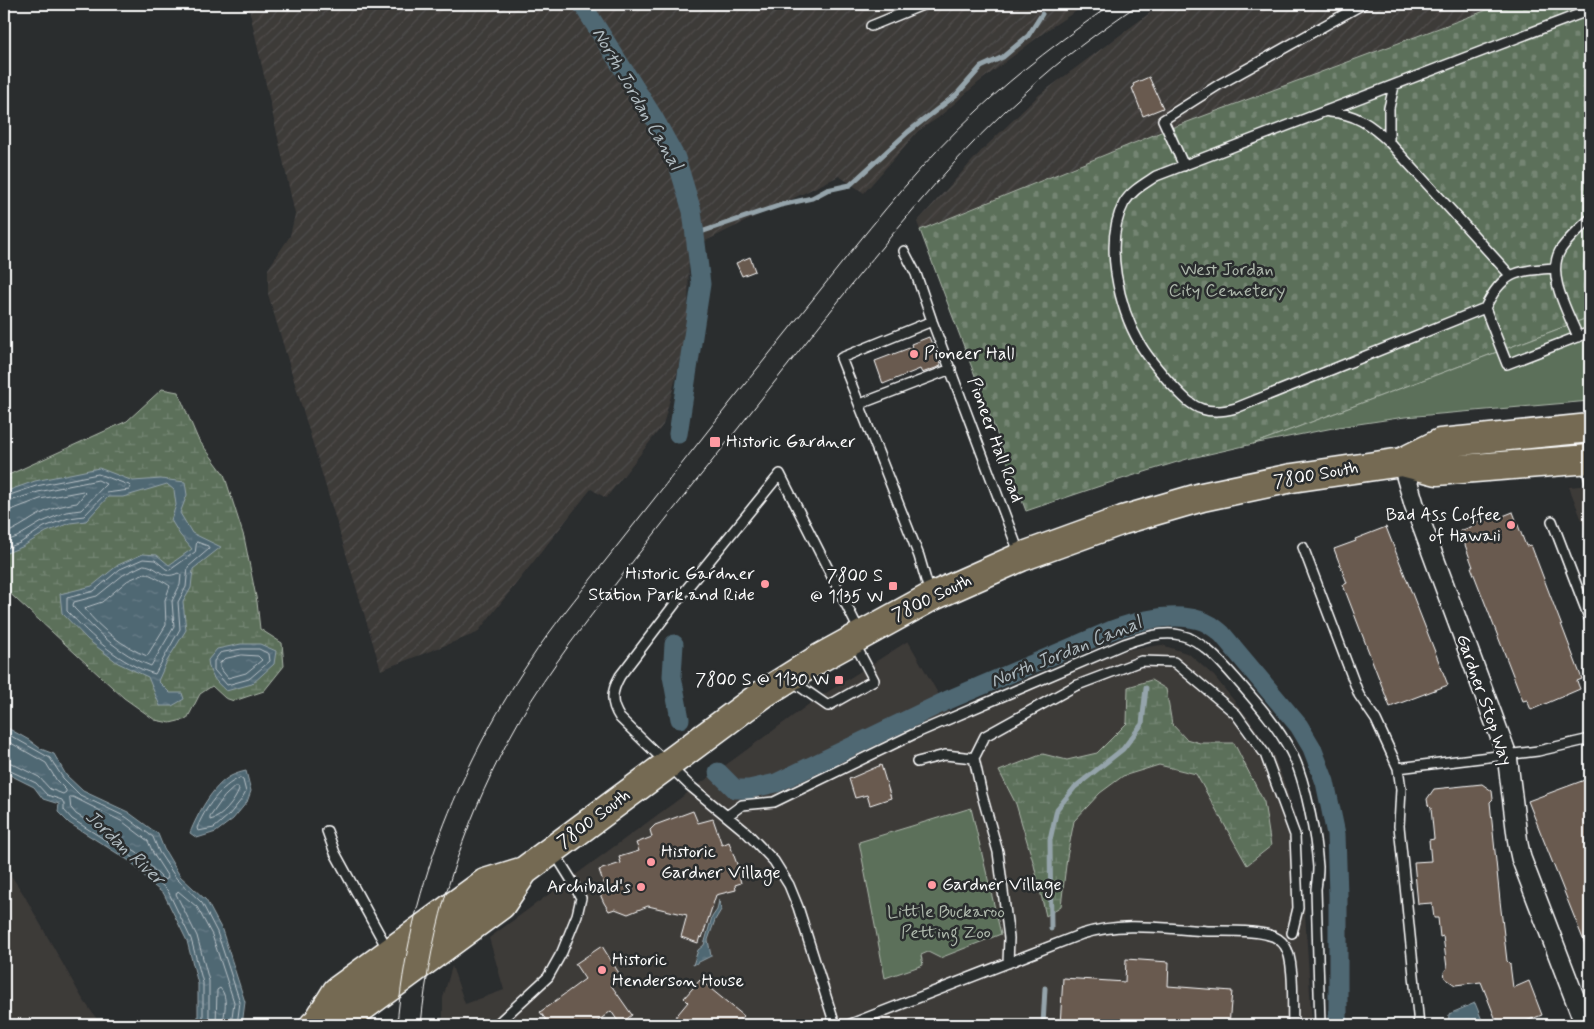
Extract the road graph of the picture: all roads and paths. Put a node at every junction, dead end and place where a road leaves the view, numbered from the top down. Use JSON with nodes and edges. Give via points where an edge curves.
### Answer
{"nodes":[{"id":1,"x":925,"y":4,"type":"edge"},
{"id":2,"x":1363,"y":4,"type":"edge"},
{"id":3,"x":1590,"y":10,"type":"edge"},
{"id":4,"x":871,"y":26,"type":"dead end"},
{"id":5,"x":1394,"y":86,"type":"junction"},
{"id":6,"x":1324,"y":112,"type":"junction"},
{"id":7,"x":1389,"y":142,"type":"junction"},
{"id":8,"x":1184,"y":166,"type":"junction"},
{"id":9,"x":1590,"y":218,"type":"edge"},
{"id":10,"x":904,"y":251,"type":"dead end"},
{"id":11,"x":1554,"y":268,"type":"junction"},
{"id":12,"x":1510,"y":275,"type":"junction"},
{"id":13,"x":1485,"y":308,"type":"junction"},
{"id":14,"x":932,"y":321,"type":"junction"},
{"id":15,"x":1590,"y":332,"type":"edge"},
{"id":16,"x":1578,"y":336,"type":"junction"},
{"id":17,"x":952,"y":369,"type":"junction"},
{"id":18,"x":860,"y":404,"type":"junction"},
{"id":19,"x":1590,"y":428,"type":"edge"},
{"id":20,"x":1402,"y":462,"type":"junction"},
{"id":21,"x":1588,"y":466,"type":"edge"},
{"id":22,"x":1552,"y":521,"type":"dead end"},
{"id":23,"x":1304,"y":547,"type":"dead end"},
{"id":24,"x":1021,"y":557,"type":"junction"},
{"id":25,"x":931,"y":597,"type":"junction"},
{"id":26,"x":1590,"y":620,"type":"edge"},
{"id":27,"x":857,"y":637,"type":"junction"},
{"id":28,"x":788,"y":678,"type":"junction"},
{"id":29,"x":1590,"y":739,"type":"edge"},
{"id":30,"x":1507,"y":756,"type":"junction"},
{"id":31,"x":974,"y":758,"type":"junction"},
{"id":32,"x":917,"y":762,"type":"dead end"},
{"id":33,"x":668,"y":764,"type":"junction"},
{"id":34,"x":1398,"y":768,"type":"junction"},
{"id":35,"x":727,"y":816,"type":"junction"},
{"id":36,"x":327,"y":831,"type":"dead end"},
{"id":37,"x":552,"y":850,"type":"junction"},
{"id":38,"x":524,"y":871,"type":"junction"},
{"id":39,"x":1292,"y":933,"type":"dead end"},
{"id":40,"x":390,"y":952,"type":"junction"},
{"id":41,"x":1008,"y":963,"type":"junction"},
{"id":42,"x":316,"y":1024,"type":"edge"},
{"id":43,"x":496,"y":1025,"type":"edge"},
{"id":44,"x":836,"y":1025,"type":"edge"},
{"id":45,"x":848,"y":1025,"type":"edge"},
{"id":46,"x":1293,"y":1025,"type":"edge"},
{"id":47,"x":1320,"y":1025,"type":"edge"},
{"id":48,"x":1419,"y":1025,"type":"edge"},
{"id":49,"x":1585,"y":1025,"type":"edge"}],
"edges":[{"from":1,"to":4,"type":"lane"},
{"from":2,"to":8,"type":"lane","via":[[1220,84],[1164,120]]},
{"from":3,"to":5,"type":"lane"},
{"from":5,"to":6,"type":"lane"},
{"from":5,"to":7,"type":"lane","via":[[1389,108]]},
{"from":6,"to":7,"type":"lane","via":[[1339,112],[1360,119]]},
{"from":6,"to":8,"type":"lane"},
{"from":7,"to":12,"type":"lane"},
{"from":8,"to":13,"type":"lane","via":[[1150,180],[1125,201],[1117,224],[1115,259],[1124,308],[1139,343],[1180,394],[1197,407],[1214,412],[1236,408]]},
{"from":9,"to":11,"type":"lane","via":[[1566,243],[1556,258]]},
{"from":10,"to":14,"type":"lane","name":"Pioneer Hall Road","via":[[916,274]]},
{"from":11,"to":12,"type":"lane"},
{"from":11,"to":16,"type":"lane"},
{"from":12,"to":13,"type":"lane","via":[[1496,289]]},
{"from":13,"to":16,"type":"lane","via":[[1508,364]]},
{"from":14,"to":17,"type":"lane","name":"Pioneer Hall Road"},
{"from":14,"to":18,"type":"lane","via":[[841,358]]},
{"from":15,"to":16,"type":"lane"},
{"from":17,"to":18,"type":"lane"},
{"from":17,"to":24,"type":"lane","name":"Pioneer Hall Road"},
{"from":18,"to":25,"type":"lane","via":[[919,556]]},
{"from":19,"to":20,"type":"main road","name":"7800 South","via":[[1440,444]]},
{"from":20,"to":21,"type":"main road","name":"7800 South","via":[[1437,472]]},
{"from":20,"to":24,"type":"main road","name":"7800 South","via":[[1300,476],[1202,498],[1123,520]]},
{"from":20,"to":30,"type":"street","name":"Gardner Stop Way","via":[[1414,504]]},
{"from":22,"to":26,"type":"lane"},
{"from":23,"to":34,"type":"lane","via":[[1359,695],[1376,720]]},
{"from":24,"to":25,"type":"main road","name":"7800 South"},
{"from":25,"to":27,"type":"main road","name":"7800 South"},
{"from":27,"to":28,"type":"main road","name":"7800 South"},
{"from":27,"to":28,"type":"lane","via":[[874,680],[828,706]]},
{"from":27,"to":33,"type":"lane","via":[[780,474],[614,685],[613,704],[620,718]]},
{"from":28,"to":33,"type":"main road","name":"7800 South"},
{"from":29,"to":30,"type":"lane"},
{"from":30,"to":34,"type":"lane"},
{"from":30,"to":49,"type":"street","name":"Gardner Stop Way","via":[[1521,858]]},
{"from":31,"to":32,"type":"lane","via":[[945,755]]},
{"from":31,"to":39,"type":"lane","via":[[985,736],[1075,686],[1141,662],[1174,662],[1236,714],[1264,754],[1295,835],[1298,908]]},
{"from":31,"to":41,"type":"lane","via":[[998,852],[1009,938]]},
{"from":33,"to":35,"type":"lane"},
{"from":33,"to":37,"type":"main road","name":"7800 South"},
{"from":34,"to":48,"type":"lane","via":[[1401,790],[1399,826]]},
{"from":35,"to":44,"type":"lane","via":[[768,853],[789,885]]},
{"from":35,"to":47,"type":"lane","via":[[742,805],[774,802],[914,734],[1124,644],[1159,634],[1182,635],[1221,662],[1262,709],[1292,754],[1306,796],[1318,868]]},
{"from":36,"to":40,"type":"lane","via":[[334,854]]},
{"from":37,"to":38,"type":"main road","name":"7800 South"},
{"from":37,"to":43,"type":"lane","via":[[581,898],[577,915],[548,976]]},
{"from":38,"to":40,"type":"main road","name":"7800 South","via":[[485,883]]},
{"from":38,"to":42,"type":"main road","name":"7800 South","via":[[501,904],[354,1013]]},
{"from":40,"to":42,"type":"main road","name":"7800 South","via":[[337,991]]},
{"from":41,"to":45,"type":"lane"},
{"from":41,"to":46,"type":"lane","via":[[1106,928],[1132,926],[1269,935],[1282,943],[1289,953]]}]}
